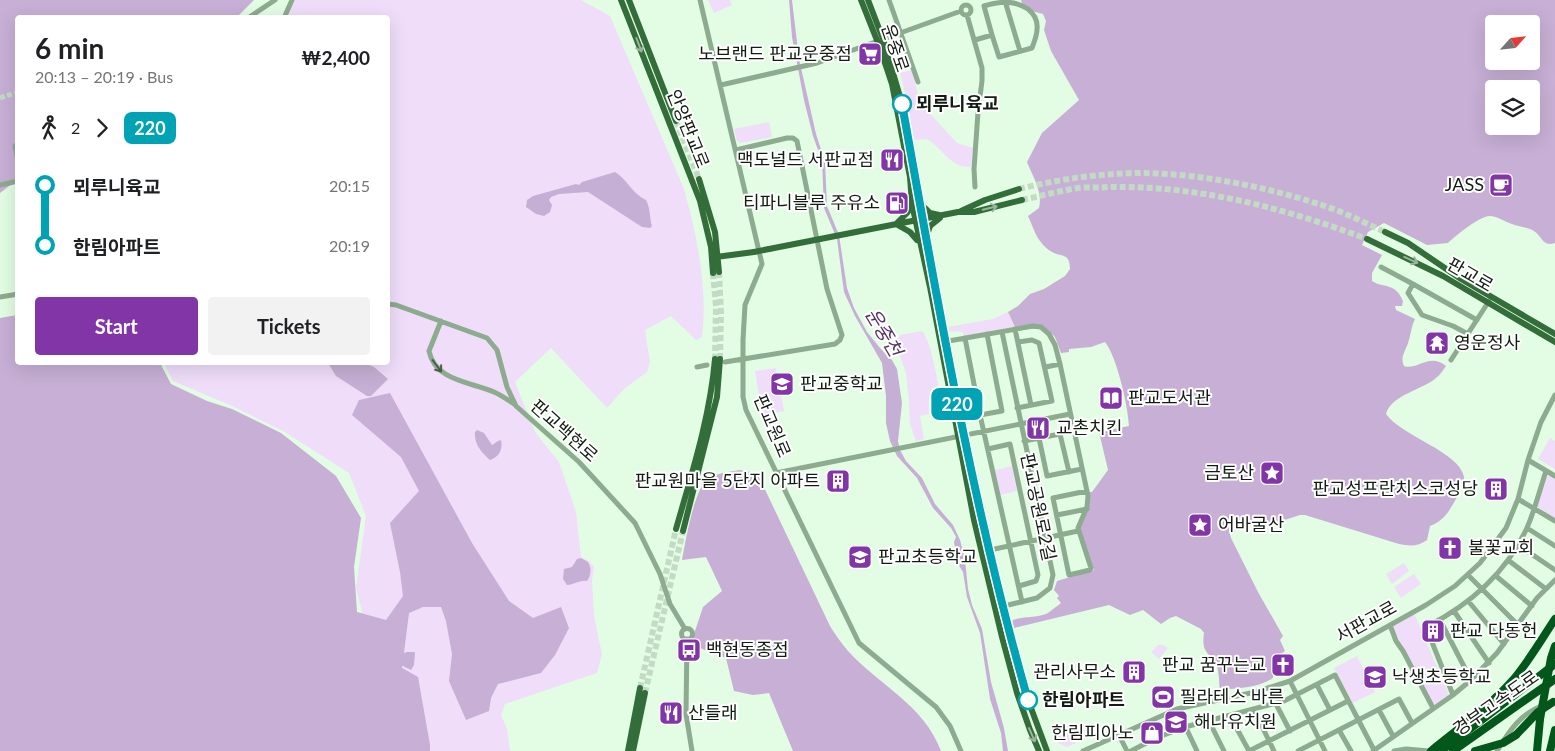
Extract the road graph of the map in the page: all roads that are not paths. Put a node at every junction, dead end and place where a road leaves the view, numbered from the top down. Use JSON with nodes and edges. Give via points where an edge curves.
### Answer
{"nodes":[{"id":1,"x":275,"y":0,"type":"edge"},
{"id":2,"x":292,"y":0,"type":"edge"},
{"id":3,"x":621,"y":0,"type":"edge"},
{"id":4,"x":629,"y":0,"type":"edge"},
{"id":5,"x":700,"y":0,"type":"edge"},
{"id":6,"x":861,"y":0,"type":"edge"},
{"id":7,"x":868,"y":0,"type":"edge"},
{"id":8,"x":889,"y":0,"type":"edge"},
{"id":9,"x":1005,"y":1,"type":"edge"},
{"id":10,"x":963,"y":3,"type":"edge"},
{"id":11,"x":983,"y":3,"type":"edge"},
{"id":12,"x":961,"y":12,"type":"junction"},
{"id":13,"x":252,"y":15,"type":"edge"},
{"id":14,"x":285,"y":15,"type":"edge"},
{"id":15,"x":967,"y":15,"type":"junction"},
{"id":16,"x":901,"y":33,"type":"junction"},
{"id":17,"x":992,"y":35,"type":"junction"},
{"id":18,"x":881,"y":40,"type":"junction"},
{"id":19,"x":975,"y":40,"type":"junction"},
{"id":20,"x":1020,"y":52,"type":"junction"},
{"id":21,"x":918,"y":82,"type":"dead end"},
{"id":22,"x":721,"y":85,"type":"junction"},
{"id":23,"x":676,"y":121,"type":"tunnel mouth"},
{"id":24,"x":736,"y":150,"type":"junction"},
{"id":25,"x":699,"y":179,"type":"tunnel mouth"},
{"id":26,"x":15,"y":182,"type":"edge"},
{"id":27,"x":0,"y":185,"type":"edge"},
{"id":28,"x":975,"y":187,"type":"dead end"},
{"id":29,"x":1019,"y":189,"type":"tunnel mouth"},
{"id":30,"x":1022,"y":200,"type":"tunnel mouth"},
{"id":31,"x":920,"y":203,"type":"junction"},
{"id":32,"x":912,"y":204,"type":"junction"},
{"id":33,"x":958,"y":212,"type":"junction"},
{"id":34,"x":943,"y":215,"type":"junction"},
{"id":35,"x":923,"y":220,"type":"junction"},
{"id":36,"x":915,"y":221,"type":"junction"},
{"id":37,"x":896,"y":224,"type":"junction"},
{"id":38,"x":1385,"y":232,"type":"tunnel mouth"},
{"id":39,"x":1367,"y":239,"type":"tunnel mouth"},
{"id":40,"x":820,"y":240,"type":"junction"},
{"id":41,"x":927,"y":240,"type":"junction"},
{"id":42,"x":920,"y":243,"type":"junction"},
{"id":43,"x":717,"y":246,"type":"junction"},
{"id":44,"x":731,"y":255,"type":"junction"},
{"id":45,"x":715,"y":257,"type":"junction"},
{"id":46,"x":1381,"y":267,"type":"dead end"},
{"id":47,"x":1414,"y":284,"type":"junction"},
{"id":48,"x":15,"y":294,"type":"edge"},
{"id":49,"x":0,"y":297,"type":"edge"},
{"id":50,"x":1489,"y":300,"type":"junction"},
{"id":51,"x":390,"y":304,"type":"edge"},
{"id":52,"x":1477,"y":320,"type":"junction"},
{"id":53,"x":441,"y":321,"type":"junction"},
{"id":54,"x":1015,"y":329,"type":"junction"},
{"id":55,"x":1002,"y":332,"type":"junction"},
{"id":56,"x":987,"y":334,"type":"junction"},
{"id":57,"x":1468,"y":334,"type":"junction"},
{"id":58,"x":1555,"y":334,"type":"edge"},
{"id":59,"x":964,"y":338,"type":"junction"},
{"id":60,"x":942,"y":342,"type":"junction"},
{"id":61,"x":1018,"y":342,"type":"junction"},
{"id":62,"x":1555,"y":342,"type":"edge"},
{"id":63,"x":743,"y":359,"type":"junction"},
{"id":64,"x":720,"y":360,"type":"joint"},
{"id":65,"x":1452,"y":360,"type":"dead end"},
{"id":66,"x":1060,"y":364,"type":"junction"},
{"id":67,"x":708,"y":365,"type":"dead end"},
{"id":68,"x":697,"y":367,"type":"dead end"},
{"id":69,"x":1046,"y":367,"type":"junction"},
{"id":70,"x":1555,"y":395,"type":"edge"},
{"id":71,"x":1032,"y":405,"type":"junction"},
{"id":72,"x":516,"y":406,"type":"junction"},
{"id":73,"x":1016,"y":408,"type":"junction"},
{"id":74,"x":1070,"y":414,"type":"junction"},
{"id":75,"x":980,"y":415,"type":"junction"},
{"id":76,"x":1020,"y":424,"type":"junction"},
{"id":77,"x":984,"y":431,"type":"junction"},
{"id":78,"x":960,"y":436,"type":"junction"},
{"id":79,"x":1039,"y":438,"type":"junction"},
{"id":80,"x":1024,"y":441,"type":"junction"},
{"id":81,"x":988,"y":449,"type":"junction"},
{"id":82,"x":1528,"y":460,"type":"junction"},
{"id":83,"x":1082,"y":470,"type":"junction"},
{"id":84,"x":1546,"y":471,"type":"junction"},
{"id":85,"x":1069,"y":472,"type":"junction"},
{"id":86,"x":776,"y":473,"type":"junction"},
{"id":87,"x":1555,"y":476,"type":"edge"},
{"id":88,"x":1087,"y":491,"type":"junction"},
{"id":89,"x":1518,"y":499,"type":"junction"},
{"id":90,"x":1534,"y":508,"type":"junction"},
{"id":91,"x":1087,"y":509,"type":"junction"},
{"id":92,"x":1057,"y":515,"type":"junction"},
{"id":93,"x":1555,"y":521,"type":"edge"},
{"id":94,"x":1527,"y":528,"type":"junction"},
{"id":95,"x":680,"y":530,"type":"tunnel mouth"},
{"id":96,"x":1078,"y":531,"type":"junction"},
{"id":97,"x":1060,"y":534,"type":"junction"},
{"id":98,"x":1046,"y":538,"type":"junction"},
{"id":99,"x":1031,"y":541,"type":"junction"},
{"id":100,"x":1518,"y":545,"type":"junction"},
{"id":101,"x":1010,"y":546,"type":"junction"},
{"id":102,"x":1555,"y":546,"type":"edge"},
{"id":103,"x":990,"y":550,"type":"junction"},
{"id":104,"x":1508,"y":560,"type":"junction"},
{"id":105,"x":1555,"y":570,"type":"edge"},
{"id":106,"x":1468,"y":575,"type":"junction"},
{"id":107,"x":1496,"y":576,"type":"junction"},
{"id":108,"x":1555,"y":580,"type":"edge"},
{"id":109,"x":1019,"y":586,"type":"junction"},
{"id":110,"x":1483,"y":589,"type":"junction"},
{"id":111,"x":1546,"y":589,"type":"junction"},
{"id":112,"x":1022,"y":602,"type":"junction"},
{"id":113,"x":1469,"y":602,"type":"junction"},
{"id":114,"x":1532,"y":606,"type":"junction"},
{"id":115,"x":999,"y":607,"type":"junction"},
{"id":116,"x":1454,"y":611,"type":"junction"},
{"id":117,"x":1440,"y":620,"type":"junction"},
{"id":118,"x":1555,"y":620,"type":"edge"},
{"id":119,"x":1390,"y":625,"type":"junction"},
{"id":120,"x":1518,"y":625,"type":"junction"},
{"id":121,"x":1504,"y":644,"type":"junction"},
{"id":122,"x":1555,"y":646,"type":"edge"},
{"id":123,"x":1488,"y":663,"type":"junction"},
{"id":124,"x":1555,"y":664,"type":"edge"},
{"id":125,"x":1555,"y":679,"type":"edge"},
{"id":126,"x":1471,"y":680,"type":"junction"},
{"id":127,"x":1290,"y":681,"type":"junction"},
{"id":128,"x":1317,"y":685,"type":"junction"},
{"id":129,"x":1298,"y":695,"type":"junction"},
{"id":130,"x":1453,"y":695,"type":"junction"},
{"id":131,"x":1348,"y":701,"type":"junction"},
{"id":132,"x":1554,"y":702,"type":"edge"},
{"id":133,"x":1276,"y":704,"type":"junction"},
{"id":134,"x":1433,"y":708,"type":"junction"},
{"id":135,"x":1177,"y":709,"type":"junction"},
{"id":136,"x":1254,"y":710,"type":"junction"},
{"id":137,"x":1330,"y":710,"type":"junction"},
{"id":138,"x":1379,"y":710,"type":"junction"},
{"id":139,"x":1230,"y":716,"type":"junction"},
{"id":140,"x":1209,"y":721,"type":"junction"},
{"id":141,"x":1310,"y":721,"type":"junction"},
{"id":142,"x":1358,"y":721,"type":"junction"},
{"id":143,"x":1412,"y":723,"type":"junction"},
{"id":144,"x":1185,"y":728,"type":"junction"},
{"id":145,"x":1339,"y":730,"type":"junction"},
{"id":146,"x":1555,"y":730,"type":"edge"},
{"id":147,"x":1290,"y":731,"type":"junction"},
{"id":148,"x":1118,"y":734,"type":"junction"},
{"id":149,"x":1393,"y":736,"type":"junction"},
{"id":150,"x":1320,"y":740,"type":"junction"},
{"id":151,"x":1270,"y":742,"type":"junction"},
{"id":152,"x":1451,"y":746,"type":"edge"},
{"id":153,"x":1373,"y":750,"type":"edge"},
{"id":154,"x":628,"y":751,"type":"edge"},
{"id":155,"x":633,"y":751,"type":"edge"},
{"id":156,"x":692,"y":751,"type":"edge"},
{"id":157,"x":961,"y":751,"type":"edge"},
{"id":158,"x":1039,"y":751,"type":"edge"},
{"id":159,"x":1047,"y":751,"type":"edge"},
{"id":160,"x":1083,"y":751,"type":"edge"},
{"id":161,"x":1129,"y":751,"type":"edge"},
{"id":162,"x":1197,"y":751,"type":"edge"},
{"id":163,"x":1224,"y":751,"type":"edge"},
{"id":164,"x":1249,"y":751,"type":"edge"},
{"id":165,"x":1274,"y":751,"type":"edge"},
{"id":166,"x":1298,"y":751,"type":"edge"},
{"id":167,"x":1325,"y":751,"type":"edge"},
{"id":168,"x":1350,"y":751,"type":"edge"},
{"id":169,"x":1394,"y":751,"type":"edge"},
{"id":170,"x":1430,"y":751,"type":"edge"},
{"id":171,"x":1441,"y":751,"type":"edge"},
{"id":172,"x":1475,"y":751,"type":"edge"},
{"id":173,"x":1480,"y":751,"type":"edge"},
{"id":174,"x":1488,"y":751,"type":"edge"},
{"id":175,"x":1497,"y":751,"type":"edge"},
{"id":176,"x":1535,"y":751,"type":"edge"},
{"id":177,"x":1550,"y":751,"type":"edge"}],
"edges":[{"from":1,"to":13,"type":"street"},
{"from":2,"to":14,"type":"street"},
{"from":3,"to":45,"type":"main road","name":"안양판교로","one_way":true,"via":[[700,201]]},
{"from":4,"to":23,"type":"main road","name":"안양판교로"},
{"from":5,"to":22,"type":"street","name":"판교원로"},
{"from":6,"to":18,"type":"main road","name":"운중로"},
{"from":7,"to":18,"type":"main road","name":"운중로"},
{"from":8,"to":16,"type":"street"},
{"from":9,"to":11,"type":"street"},
{"from":9,"to":20,"type":"street"},
{"from":9,"to":20,"type":"street","via":[[1020,3],[1035,17],[1037,29],[1032,48]]},
{"from":10,"to":12,"type":"street"},
{"from":10,"to":15,"type":"street","via":[[971,8]]},
{"from":11,"to":17,"type":"street"},
{"from":12,"to":15,"type":"street"},
{"from":12,"to":16,"type":"street"},
{"from":15,"to":19,"type":"street"},
{"from":16,"to":18,"type":"street"},
{"from":16,"to":21,"type":"street"},
{"from":17,"to":19,"type":"street"},
{"from":17,"to":20,"type":"street","via":[[999,57]]},
{"from":18,"to":22,"type":"street","via":[[815,64]]},
{"from":18,"to":31,"type":"main road","name":"운중로","via":[[901,100]]},
{"from":18,"to":32,"type":"main road","name":"운중로","via":[[896,98]]},
{"from":19,"to":28,"type":"street","via":[[982,81]]},
{"from":22,"to":24,"type":"street","name":"판교원로"},
{"from":24,"to":40,"type":"street","via":[[795,139]]},
{"from":24,"to":63,"type":"street","name":"판교원로","via":[[762,264],[745,305]]},
{"from":25,"to":43,"type":"main road","name":"안양판교로"},
{"from":26,"to":27,"type":"street"},
{"from":29,"to":33,"type":"main road"},
{"from":33,"to":30,"type":"main road","one_way":true,"via":[[974,212]]},
{"from":31,"to":34,"type":"main road","via":[[930,213]]},
{"from":31,"to":35,"type":"main road","name":"운중로"},
{"from":32,"to":36,"type":"main road","name":"운중로"},
{"from":32,"to":37,"type":"main road"},
{"from":33,"to":34,"type":"main road"},
{"from":34,"to":35,"type":"main road"},
{"from":34,"to":41,"type":"main road","via":[[929,227]]},
{"from":35,"to":36,"type":"main road"},
{"from":35,"to":41,"type":"main road","name":"운중로"},
{"from":36,"to":37,"type":"main road"},
{"from":36,"to":42,"type":"main road","name":"운중로"},
{"from":37,"to":40,"type":"main road"},
{"from":37,"to":42,"type":"main road"},
{"from":38,"to":50,"type":"main road","name":"판교로","via":[[1424,252]]},
{"from":39,"to":50,"type":"main road","name":"판교로","one_way":true},
{"from":40,"to":44,"type":"main road","bridge":true},
{"from":40,"to":63,"type":"street","via":[[827,290],[841,331],[840,340],[832,345]]},
{"from":41,"to":60,"type":"main road","name":"운중로"},
{"from":42,"to":60,"type":"main road","name":"운중로"},
{"from":43,"to":44,"type":"main road"},
{"from":43,"to":45,"type":"main road","name":"안양판교로"},
{"from":44,"to":45,"type":"main road"},
{"from":44,"to":45,"type":"main road","name":"안양판교로","via":[[722,260],[717,271]]},
{"from":46,"to":47,"type":"street"},
{"from":47,"to":52,"type":"street"},
{"from":47,"to":57,"type":"street","via":[[1408,293],[1420,314]]},
{"from":48,"to":49,"type":"street"},
{"from":50,"to":52,"type":"street"},
{"from":50,"to":58,"type":"main road","name":"판교로"},
{"from":50,"to":62,"type":"main road","name":"판교로"},
{"from":51,"to":53,"type":"street","name":"판교백현로"},
{"from":52,"to":57,"type":"street"},
{"from":53,"to":72,"type":"street","name":"판교백현로","via":[[491,341]]},
{"from":53,"to":72,"type":"street","one_way":true,"via":[[429,351],[435,366],[449,376],[494,392]]},
{"from":54,"to":55,"type":"street"},
{"from":54,"to":61,"type":"street"},
{"from":54,"to":66,"type":"street","via":[[1033,326],[1044,329],[1054,341]]},
{"from":55,"to":56,"type":"street"},
{"from":55,"to":73,"type":"street"},
{"from":56,"to":59,"type":"street"},
{"from":56,"to":75,"type":"street","via":[[1002,411]]},
{"from":57,"to":65,"type":"street"},
{"from":59,"to":60,"type":"street"},
{"from":59,"to":75,"type":"street","name":"판교공원로2길"},
{"from":60,"to":78,"type":"main road","name":"운중로"},
{"from":61,"to":69,"type":"street","via":[[1037,342]]},
{"from":61,"to":71,"type":"street"},
{"from":63,"to":64,"type":"street"},
{"from":63,"to":86,"type":"street","name":"판교원로","via":[[744,403]]},
{"from":64,"to":95,"type":"main road","via":[[717,397]]},
{"from":66,"to":69,"type":"street"},
{"from":66,"to":74,"type":"street"},
{"from":67,"to":68,"type":"street"},
{"from":69,"to":71,"type":"street","via":[[1052,400]]},
{"from":70,"to":82,"type":"street","name":"서판교로","via":[[1541,422]]},
{"from":71,"to":73,"type":"street"},
{"from":72,"to":156,"type":"street","name":"판교백현로","via":[[579,462],[635,523],[660,574],[670,604],[685,629],[692,633],[687,640],[686,714]]},
{"from":73,"to":76,"type":"street"},
{"from":74,"to":76,"type":"street"},
{"from":74,"to":83,"type":"street"},
{"from":75,"to":77,"type":"street","name":"판교공원로2길"},
{"from":76,"to":77,"type":"street"},
{"from":76,"to":80,"type":"street"},
{"from":77,"to":78,"type":"street"},
{"from":77,"to":81,"type":"street","name":"판교공원로2길"},
{"from":78,"to":86,"type":"street"},
{"from":78,"to":103,"type":"main road","name":"운중로"},
{"from":78,"to":115,"type":"main road","name":"운중로","via":[[974,520]]},
{"from":79,"to":80,"type":"street"},
{"from":79,"to":85,"type":"street","via":[[1060,434]]},
{"from":79,"to":85,"type":"street","via":[[1047,476]]},
{"from":80,"to":98,"type":"street"},
{"from":81,"to":99,"type":"street","name":"판교공원로2길","via":[[1010,444]]},
{"from":81,"to":101,"type":"street","name":"판교공원로2길"},
{"from":82,"to":84,"type":"street"},
{"from":82,"to":89,"type":"street","name":"서판교로"},
{"from":83,"to":85,"type":"street"},
{"from":83,"to":88,"type":"street"},
{"from":84,"to":87,"type":"street"},
{"from":84,"to":90,"type":"street"},
{"from":86,"to":157,"type":"street","name":"판교원로","via":[[859,643],[936,707],[950,726]]},
{"from":88,"to":91,"type":"street"},
{"from":88,"to":92,"type":"street","via":[[1053,498]]},
{"from":89,"to":90,"type":"street"},
{"from":89,"to":106,"type":"street","name":"서판교로","via":[[1503,532]]},
{"from":90,"to":93,"type":"street"},
{"from":90,"to":94,"type":"street"},
{"from":91,"to":92,"type":"street"},
{"from":91,"to":96,"type":"street"},
{"from":92,"to":97,"type":"street"},
{"from":94,"to":100,"type":"street"},
{"from":94,"to":102,"type":"street"},
{"from":96,"to":97,"type":"street"},
{"from":96,"to":97,"type":"street","via":[[1091,568],[1069,574]]},
{"from":97,"to":98,"type":"street"},
{"from":98,"to":99,"type":"street"},
{"from":98,"to":112,"type":"street","via":[[1053,575],[1050,588],[1038,598]]},
{"from":99,"to":101,"type":"street"},
{"from":99,"to":109,"type":"street","name":"판교공원로2길","via":[[1038,575],[1036,581]]},
{"from":100,"to":104,"type":"street"},
{"from":100,"to":105,"type":"street"},
{"from":101,"to":103,"type":"street"},
{"from":101,"to":109,"type":"street","name":"판교공원로2길"},
{"from":103,"to":115,"type":"main road","name":"운중로"},
{"from":104,"to":107,"type":"street"},
{"from":104,"to":111,"type":"street"},
{"from":106,"to":110,"type":"street"},
{"from":106,"to":119,"type":"street","name":"서판교로","via":[[1443,595]]},
{"from":107,"to":110,"type":"street"},
{"from":107,"to":114,"type":"street"},
{"from":108,"to":111,"type":"street"},
{"from":109,"to":112,"type":"street","name":"판교공원로2길"},
{"from":110,"to":113,"type":"street"},
{"from":110,"to":120,"type":"street"},
{"from":111,"to":114,"type":"street"},
{"from":112,"to":115,"type":"street"},
{"from":113,"to":116,"type":"street"},
{"from":113,"to":121,"type":"street"},
{"from":114,"to":120,"type":"street"},
{"from":115,"to":158,"type":"main road","name":"운중로","one_way":true,"via":[[1002,637],[1017,693]]},
{"from":115,"to":159,"type":"main road","name":"운중로"},
{"from":116,"to":117,"type":"street"},
{"from":116,"to":123,"type":"street"},
{"from":117,"to":126,"type":"street"},
{"from":117,"to":130,"type":"street","via":[[1426,627]]},
{"from":118,"to":152,"type":"highway","via":[[1512,681]]},
{"from":119,"to":127,"type":"street","name":"서판교로"},
{"from":119,"to":134,"type":"street"},
{"from":120,"to":121,"type":"street"},
{"from":121,"to":123,"type":"street"},
{"from":122,"to":176,"type":"highway","bridge":true},
{"from":123,"to":126,"type":"street"},
{"from":124,"to":152,"type":"highway","name":"경부고속도로"},
{"from":125,"to":152,"type":"highway","name":"경부고속도로"},
{"from":126,"to":130,"type":"street"},
{"from":127,"to":129,"type":"street"},
{"from":127,"to":135,"type":"street","name":"서판교로"},
{"from":128,"to":129,"type":"street"},
{"from":128,"to":131,"type":"street","via":[[1335,675]]},
{"from":128,"to":137,"type":"street"},
{"from":129,"to":133,"type":"street"},
{"from":129,"to":141,"type":"street"},
{"from":130,"to":134,"type":"street"},
{"from":131,"to":137,"type":"street"},
{"from":131,"to":142,"type":"street"},
{"from":132,"to":172,"type":"highway","bridge":true,"via":[[1534,715],[1516,735],[1503,743]]},
{"from":132,"to":175,"type":"street","via":[[1522,718]]},
{"from":133,"to":136,"type":"street"},
{"from":133,"to":147,"type":"street"},
{"from":134,"to":143,"type":"street"},
{"from":135,"to":144,"type":"street"},
{"from":135,"to":148,"type":"street","name":"서판교로"},
{"from":136,"to":139,"type":"street"},
{"from":136,"to":151,"type":"street"},
{"from":137,"to":141,"type":"street"},
{"from":138,"to":142,"type":"street"},
{"from":138,"to":143,"type":"street","via":[[1399,699]]},
{"from":138,"to":149,"type":"street"},
{"from":139,"to":140,"type":"street"},
{"from":139,"to":164,"type":"street"},
{"from":140,"to":144,"type":"street"},
{"from":140,"to":163,"type":"street"},
{"from":141,"to":147,"type":"street"},
{"from":141,"to":150,"type":"street"},
{"from":142,"to":145,"type":"street"},
{"from":142,"to":153,"type":"street"},
{"from":143,"to":149,"type":"street"},
{"from":144,"to":161,"type":"street"},
{"from":144,"to":162,"type":"street"},
{"from":145,"to":150,"type":"street"},
{"from":145,"to":168,"type":"street"},
{"from":146,"to":177,"type":"highway"},
{"from":147,"to":151,"type":"street"},
{"from":148,"to":160,"type":"street","name":"서판교로"},
{"from":148,"to":161,"type":"street"},
{"from":149,"to":153,"type":"street"},
{"from":150,"to":166,"type":"street"},
{"from":150,"to":167,"type":"street"},
{"from":151,"to":164,"type":"street"},
{"from":151,"to":165,"type":"street"},
{"from":152,"to":170,"type":"highway"},
{"from":152,"to":171,"type":"highway","name":"경부고속도로"},
{"from":154,"to":155,"type":"main road","via":[[642,691]]},
{"from":169,"to":170,"type":"street"},
{"from":173,"to":174,"type":"highway","bridge":true}]}
